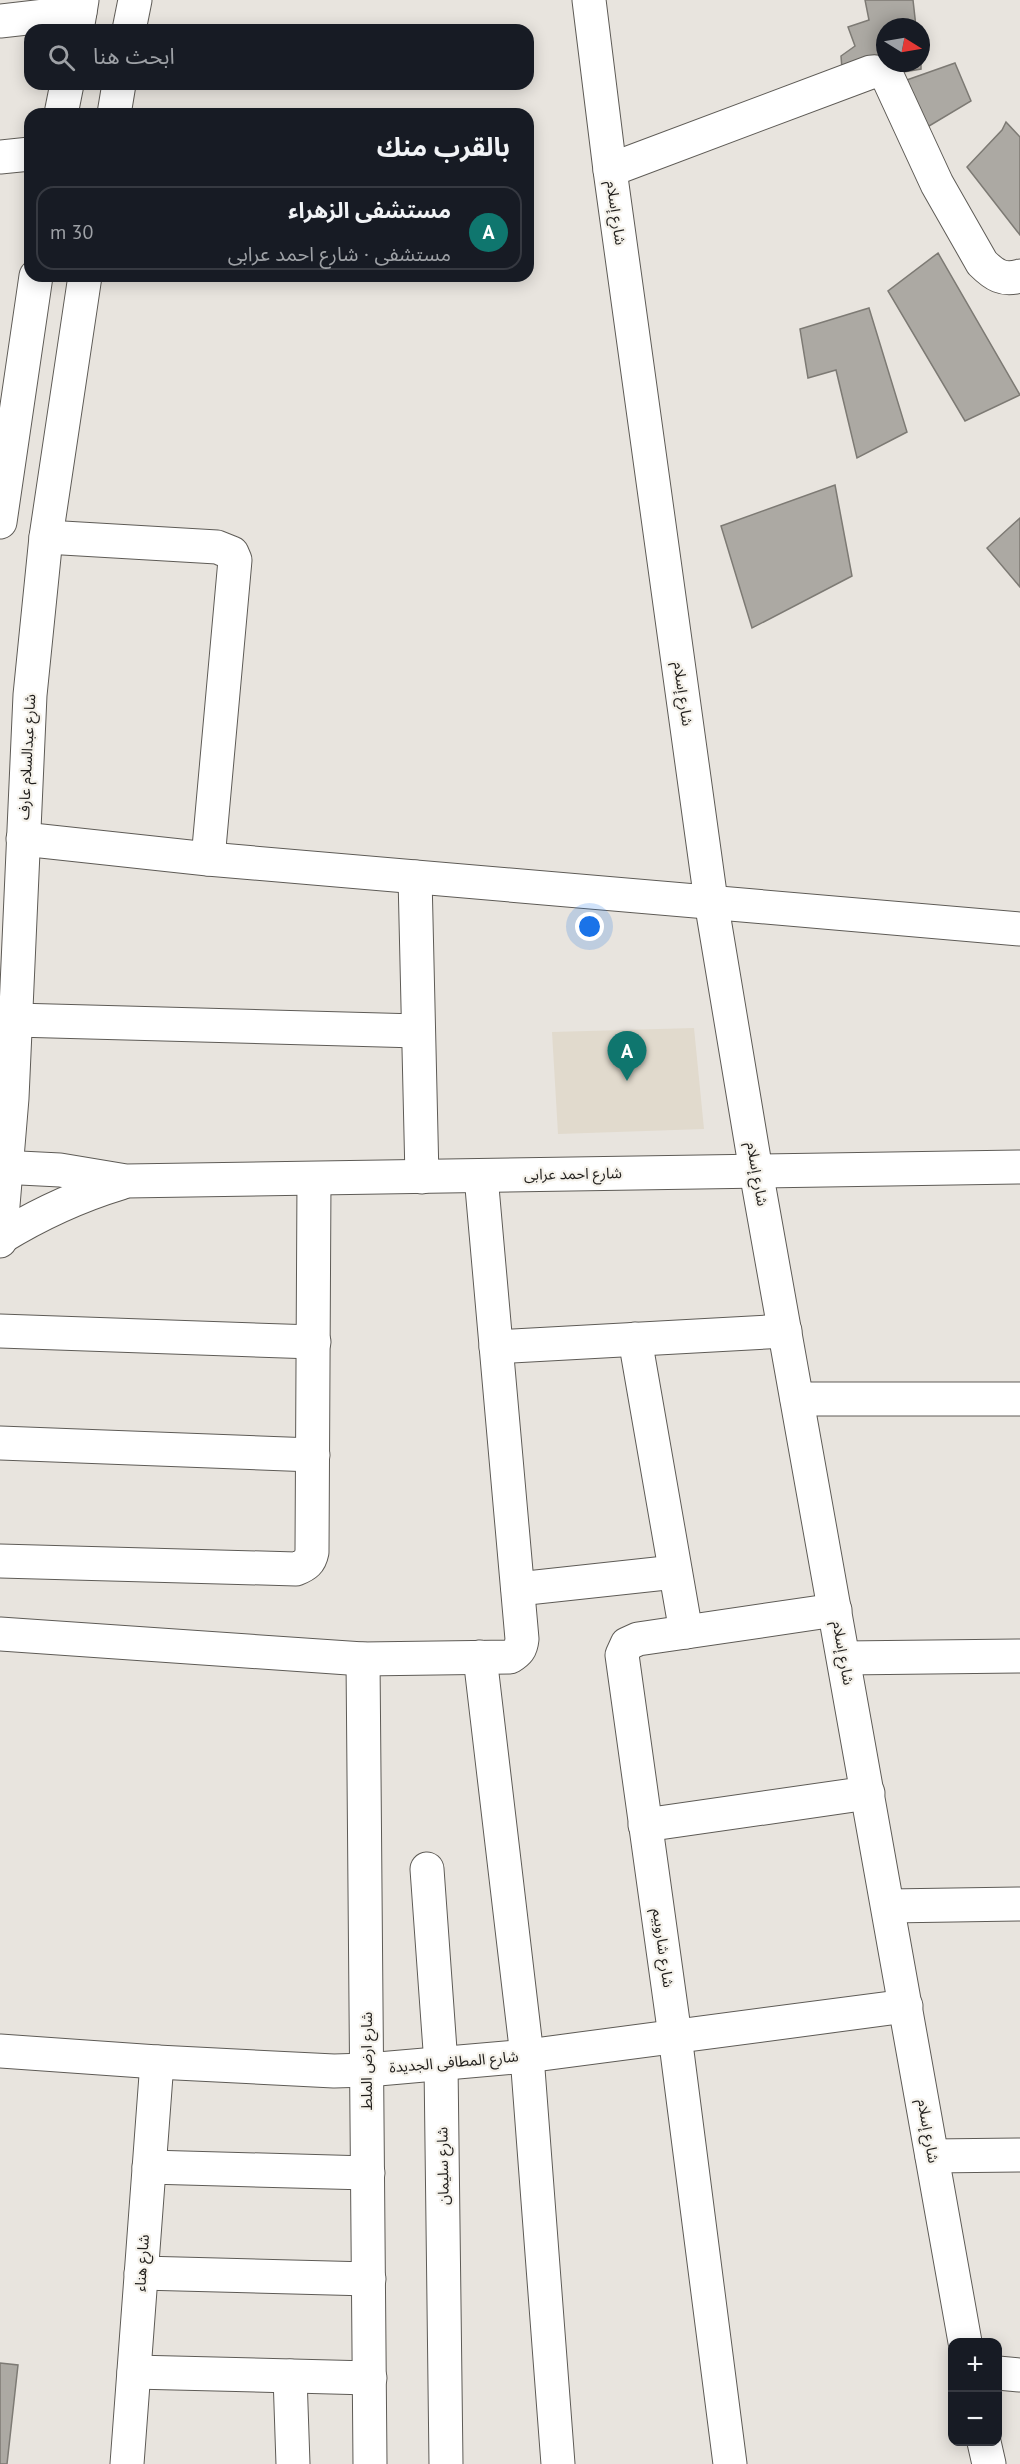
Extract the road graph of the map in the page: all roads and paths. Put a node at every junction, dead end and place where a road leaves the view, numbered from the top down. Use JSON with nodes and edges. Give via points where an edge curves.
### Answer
{"nodes":[{"id":1,"x":135,"y":0,"type":"edge"},
{"id":2,"x":589,"y":0,"type":"edge"},
{"id":3,"x":80,"y":14,"type":"edge"},
{"id":4,"x":0,"y":21,"type":"edge"},
{"id":5,"x":130,"y":24,"type":"edge"},
{"id":6,"x":66,"y":90,"type":"edge"},
{"id":7,"x":118,"y":90,"type":"edge"},
{"id":8,"x":62,"y":108,"type":"edge"},
{"id":9,"x":115,"y":108,"type":"edge"},
{"id":10,"x":24,"y":154,"type":"edge"},
{"id":11,"x":0,"y":157,"type":"edge"},
{"id":12,"x":610,"y":170,"type":"junction"},
{"id":13,"x":1020,"y":276,"type":"edge"},
{"id":14,"x":35,"y":282,"type":"edge"},
{"id":15,"x":84,"y":282,"type":"edge"},
{"id":16,"x":0,"y":522,"type":"edge"},
{"id":17,"x":46,"y":537,"type":"junction"},
{"id":18,"x":23,"y":839,"type":"junction"},
{"id":19,"x":208,"y":860,"type":"junction"},
{"id":20,"x":415,"y":878,"type":"junction"},
{"id":21,"x":711,"y":901,"type":"junction"},
{"id":22,"x":1020,"y":929,"type":"edge"},
{"id":23,"x":15,"y":1020,"type":"junction"},
{"id":24,"x":418,"y":1031,"type":"junction"},
{"id":25,"x":3,"y":1167,"type":"edge"},
{"id":26,"x":1020,"y":1167,"type":"edge"},
{"id":27,"x":756,"y":1171,"type":"junction"},
{"id":28,"x":481,"y":1176,"type":"junction"},
{"id":29,"x":422,"y":1177,"type":"junction"},
{"id":30,"x":314,"y":1179,"type":"junction"},
{"id":31,"x":126,"y":1181,"type":"junction"},
{"id":32,"x":0,"y":1239,"type":"edge"},
{"id":33,"x":0,"y":1331,"type":"edge"},
{"id":34,"x":785,"y":1331,"type":"junction"},
{"id":35,"x":635,"y":1339,"type":"junction"},
{"id":36,"x":314,"y":1342,"type":"junction"},
{"id":37,"x":496,"y":1347,"type":"junction"},
{"id":38,"x":797,"y":1399,"type":"junction"},
{"id":39,"x":1020,"y":1399,"type":"edge"},
{"id":40,"x":0,"y":1443,"type":"edge"},
{"id":41,"x":313,"y":1455,"type":"junction"},
{"id":42,"x":0,"y":1561,"type":"edge"},
{"id":43,"x":675,"y":1572,"type":"junction"},
{"id":44,"x":518,"y":1588,"type":"junction"},
{"id":45,"x":835,"y":1610,"type":"junction"},
{"id":46,"x":686,"y":1632,"type":"junction"},
{"id":47,"x":0,"y":1634,"type":"edge"},
{"id":48,"x":1020,"y":1656,"type":"edge"},
{"id":49,"x":480,"y":1657,"type":"junction"},
{"id":50,"x":844,"y":1658,"type":"junction"},
{"id":51,"x":363,"y":1659,"type":"junction"},
{"id":52,"x":868,"y":1793,"type":"junction"},
{"id":53,"x":645,"y":1825,"type":"junction"},
{"id":54,"x":427,"y":1869,"type":"dead end"},
{"id":55,"x":1020,"y":1904,"type":"edge"},
{"id":56,"x":889,"y":1906,"type":"junction"},
{"id":57,"x":906,"y":2006,"type":"junction"},
{"id":58,"x":675,"y":2036,"type":"junction"},
{"id":59,"x":0,"y":2051,"type":"edge"},
{"id":60,"x":527,"y":2056,"type":"junction"},
{"id":61,"x":157,"y":2062,"type":"junction"},
{"id":62,"x":441,"y":2064,"type":"junction"},
{"id":63,"x":367,"y":2070,"type":"junction"},
{"id":64,"x":1020,"y":2155,"type":"edge"},
{"id":65,"x":932,"y":2156,"type":"junction"},
{"id":66,"x":149,"y":2167,"type":"junction"},
{"id":67,"x":368,"y":2173,"type":"junction"},
{"id":68,"x":141,"y":2273,"type":"junction"},
{"id":69,"x":369,"y":2279,"type":"junction"},
{"id":70,"x":965,"y":2338,"type":"edge"},
{"id":71,"x":134,"y":2372,"type":"junction"},
{"id":72,"x":1002,"y":2373,"type":"edge"},
{"id":73,"x":1020,"y":2375,"type":"edge"},
{"id":74,"x":290,"y":2376,"type":"junction"},
{"id":75,"x":370,"y":2378,"type":"junction"},
{"id":76,"x":985,"y":2446,"type":"edge"},
{"id":77,"x":127,"y":2464,"type":"edge"},
{"id":78,"x":293,"y":2464,"type":"edge"},
{"id":79,"x":370,"y":2464,"type":"edge"},
{"id":80,"x":446,"y":2464,"type":"edge"},
{"id":81,"x":558,"y":2464,"type":"edge"},
{"id":82,"x":730,"y":2464,"type":"edge"},
{"id":83,"x":988,"y":2464,"type":"edge"}],
"edges":[{"from":1,"to":5,"type":"street"},
{"from":2,"to":12,"type":"street","name":"شارع إسلام"},
{"from":3,"to":4,"type":"street"},
{"from":6,"to":8,"type":"street"},
{"from":7,"to":9,"type":"street"},
{"from":10,"to":11,"type":"street"},
{"from":12,"to":13,"type":"street","via":[[877,71],[889,80],[937,184],[982,263],[1001,277]]},
{"from":12,"to":21,"type":"street","name":"شارع إسلام"},
{"from":14,"to":16,"type":"street"},
{"from":15,"to":17,"type":"street","name":"شارع عبدالسلام عارف"},
{"from":17,"to":18,"type":"street","name":"شارع عبدالسلام عارف","via":[[30,695]]},
{"from":17,"to":19,"type":"street","via":[[217,547],[232,553],[235,560]]},
{"from":18,"to":19,"type":"street"},
{"from":18,"to":23,"type":"street","name":"شارع عبدالسلام عارف"},
{"from":19,"to":20,"type":"street"},
{"from":20,"to":21,"type":"street"},
{"from":20,"to":24,"type":"street"},
{"from":21,"to":22,"type":"street"},
{"from":21,"to":27,"type":"street","name":"شارع إسلام"},
{"from":23,"to":24,"type":"street"},
{"from":23,"to":25,"type":"street","name":"شارع عبدالسلام عارف"},
{"from":24,"to":29,"type":"street"},
{"from":25,"to":31,"type":"street","name":"شارع احمد عرابى","via":[[60,1170]]},
{"from":25,"to":32,"type":"street","name":"شارع عبدالسلام عارف"},
{"from":26,"to":27,"type":"street","name":"شارع احمد عرابى"},
{"from":27,"to":28,"type":"street","name":"شارع احمد عرابى"},
{"from":27,"to":34,"type":"street","name":"شارع إسلام"},
{"from":28,"to":29,"type":"street","name":"شارع احمد عرابى"},
{"from":28,"to":37,"type":"street"},
{"from":29,"to":30,"type":"street","name":"شارع احمد عرابى"},
{"from":30,"to":31,"type":"street","name":"شارع احمد عرابى"},
{"from":30,"to":36,"type":"street"},
{"from":31,"to":32,"type":"street","name":"شارع احمد عرابى","via":[[61,1204]]},
{"from":33,"to":36,"type":"street"},
{"from":34,"to":35,"type":"street"},
{"from":34,"to":38,"type":"street","name":"شارع إسلام"},
{"from":35,"to":37,"type":"street"},
{"from":35,"to":43,"type":"street"},
{"from":36,"to":41,"type":"street"},
{"from":37,"to":44,"type":"street"},
{"from":38,"to":39,"type":"street"},
{"from":38,"to":45,"type":"street","name":"شارع إسلام"},
{"from":40,"to":41,"type":"street"},
{"from":41,"to":42,"type":"street","via":[[312,1552],[310,1560],[296,1569]]},
{"from":43,"to":44,"type":"street"},
{"from":43,"to":46,"type":"street"},
{"from":44,"to":49,"type":"street","via":[[521,1647],[510,1657]]},
{"from":45,"to":46,"type":"street","name":"شارع شاروبيم"},
{"from":45,"to":50,"type":"street","name":"شارع إسلام"},
{"from":46,"to":53,"type":"street","name":"شارع شاروبيم","via":[[631,1641],[623,1649]]},
{"from":47,"to":51,"type":"street"},
{"from":48,"to":50,"type":"street"},
{"from":49,"to":51,"type":"street"},
{"from":49,"to":60,"type":"street"},
{"from":50,"to":52,"type":"street","name":"شارع إسلام"},
{"from":51,"to":63,"type":"street","name":"شارع ارض الملط"},
{"from":52,"to":53,"type":"street"},
{"from":52,"to":56,"type":"street","name":"شارع إسلام"},
{"from":53,"to":58,"type":"street","name":"شارع شاروبيم"},
{"from":54,"to":62,"type":"street","name":"شارع سليمان"},
{"from":55,"to":56,"type":"street"},
{"from":56,"to":57,"type":"street","name":"شارع إسلام"},
{"from":57,"to":58,"type":"street","name":"شارع المطافى الجديدة"},
{"from":57,"to":65,"type":"street","name":"شارع إسلام"},
{"from":58,"to":60,"type":"street","name":"شارع المطافى الجديدة"},
{"from":58,"to":82,"type":"street","name":"شارع شاروبيم"},
{"from":59,"to":61,"type":"street","name":"شارع المطافى الجديدة"},
{"from":60,"to":62,"type":"street","name":"شارع المطافى الجديدة"},
{"from":60,"to":81,"type":"street"},
{"from":61,"to":63,"type":"street","name":"شارع المطافى الجديدة"},
{"from":61,"to":66,"type":"street","name":"شارع هناء"},
{"from":62,"to":63,"type":"street","name":"شارع المطافى الجديدة"},
{"from":62,"to":80,"type":"street","name":"شارع سليمان"},
{"from":63,"to":67,"type":"street","name":"شارع ارض الملط"},
{"from":64,"to":65,"type":"street"},
{"from":65,"to":70,"type":"street","name":"شارع إسلام"},
{"from":66,"to":67,"type":"street"},
{"from":66,"to":68,"type":"street","name":"شارع هناء"},
{"from":67,"to":69,"type":"street","name":"شارع ارض الملط"},
{"from":68,"to":69,"type":"street"},
{"from":68,"to":71,"type":"street","name":"شارع هناء"},
{"from":69,"to":75,"type":"street","name":"شارع ارض الملط"},
{"from":71,"to":74,"type":"street"},
{"from":71,"to":77,"type":"street","name":"شارع هناء"},
{"from":72,"to":73,"type":"street"},
{"from":74,"to":75,"type":"street"},
{"from":74,"to":78,"type":"street"},
{"from":75,"to":79,"type":"street","name":"شارع ارض الملط"},
{"from":76,"to":83,"type":"street"}]}
